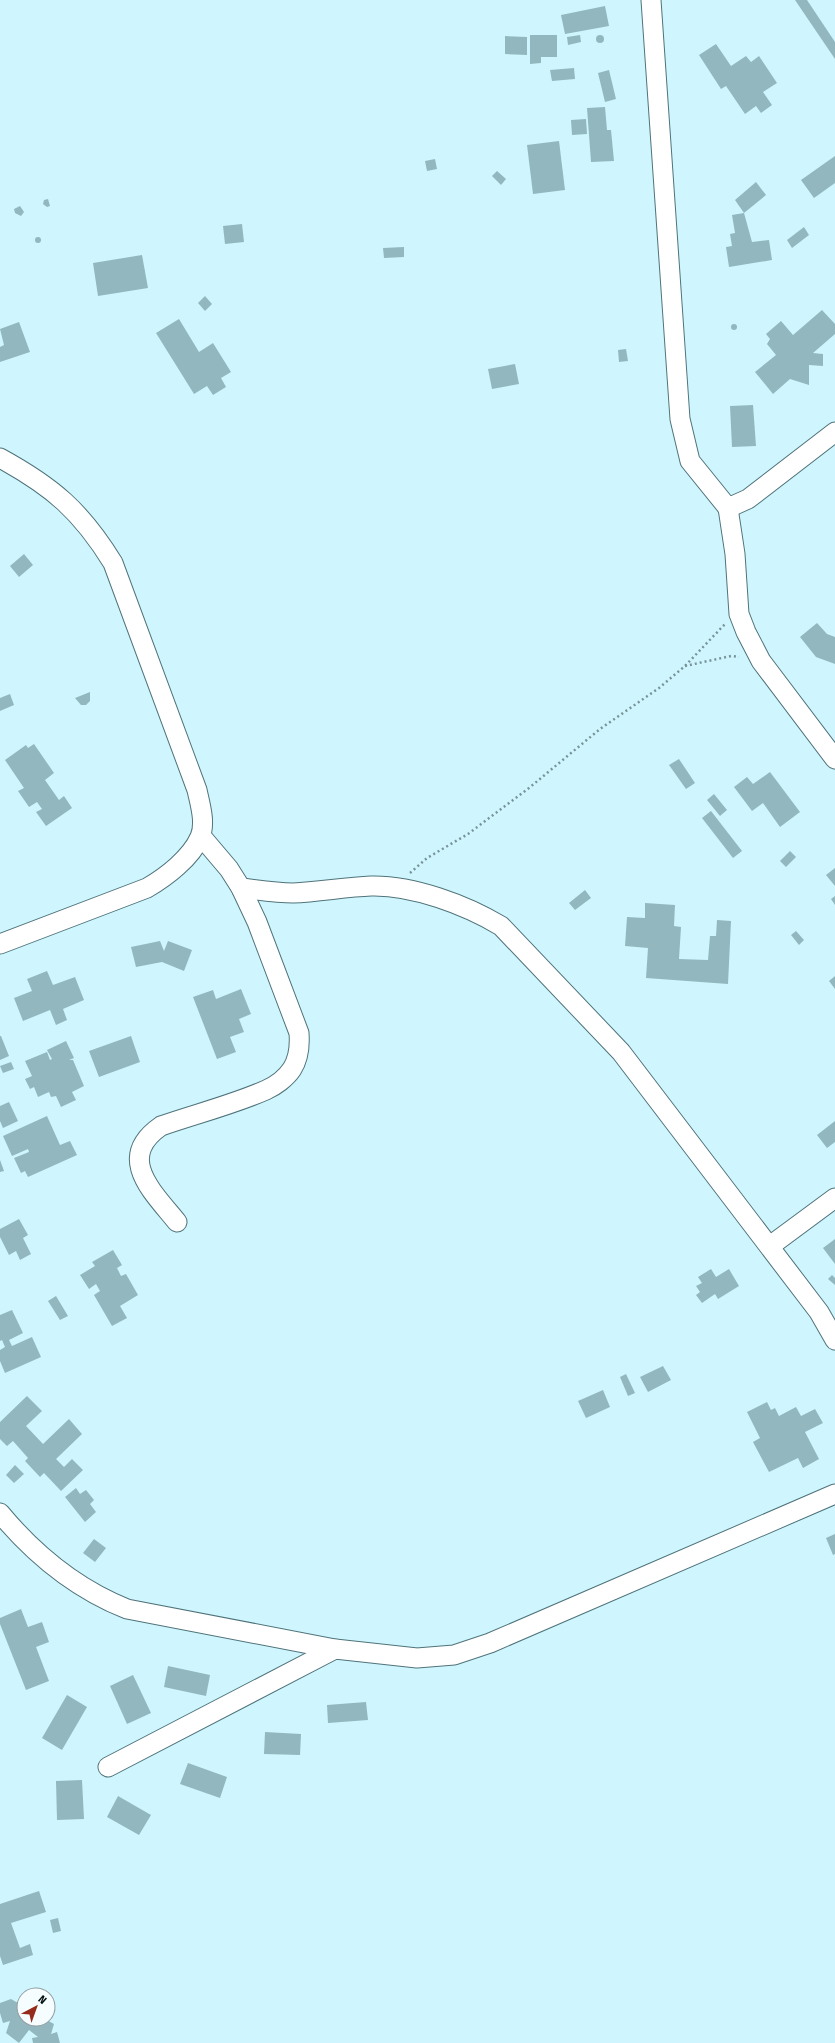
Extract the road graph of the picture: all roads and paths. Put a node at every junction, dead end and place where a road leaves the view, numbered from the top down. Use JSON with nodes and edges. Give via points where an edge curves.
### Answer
{"nodes":[{"id":1,"x":651,"y":0,"type":"edge"},
{"id":2,"x":835,"y":432,"type":"edge"},
{"id":3,"x":0,"y":458,"type":"edge"},
{"id":4,"x":728,"y":508,"type":"junction"},
{"id":5,"x":739,"y":614,"type":"junction"},
{"id":6,"x":761,"y":661,"type":"junction"},
{"id":7,"x":685,"y":666,"type":"junction"},
{"id":8,"x":835,"y":759,"type":"edge"},
{"id":9,"x":201,"y":836,"type":"junction"},
{"id":10,"x":241,"y":888,"type":"junction"},
{"id":11,"x":398,"y":888,"type":"junction"},
{"id":12,"x":0,"y":944,"type":"edge"},
{"id":13,"x":835,"y":1198,"type":"edge"},
{"id":14,"x":177,"y":1222,"type":"dead end"},
{"id":15,"x":770,"y":1246,"type":"junction"},
{"id":16,"x":835,"y":1340,"type":"edge"},
{"id":17,"x":835,"y":1494,"type":"edge"},
{"id":18,"x":4,"y":1523,"type":"edge"},
{"id":19,"x":335,"y":1649,"type":"junction"},
{"id":20,"x":108,"y":1767,"type":"dead end"}],
"edges":[{"from":1,"to":4,"type":"street","via":[[680,419],[690,461]]},
{"from":2,"to":4,"type":"street","via":[[748,499]]},
{"from":3,"to":9,"type":"street","via":[[61,497],[96,535],[113,563],[197,790],[202,818]]},
{"from":4,"to":5,"type":"street","via":[[735,554]]},
{"from":5,"to":6,"type":"street"},
{"from":5,"to":7,"type":"path"},
{"from":6,"to":7,"type":"path","via":[[731,656]]},
{"from":6,"to":8,"type":"street"},
{"from":7,"to":11,"type":"path","via":[[659,688],[600,729],[468,834],[427,858],[413,869]]},
{"from":9,"to":10,"type":"street","via":[[229,869]]},
{"from":9,"to":12,"type":"street","via":[[178,865],[164,878],[147,888]]},
{"from":10,"to":11,"type":"street","via":[[291,893],[372,886]]},
{"from":10,"to":14,"type":"street","via":[[294,1018],[300,1045],[292,1069],[267,1090],[161,1126],[149,1135],[142,1146],[139,1165],[143,1179]]},
{"from":11,"to":15,"type":"street","via":[[478,912],[501,926],[621,1052]]},
{"from":13,"to":15,"type":"street"},
{"from":15,"to":16,"type":"street","via":[[819,1312]]},
{"from":17,"to":19,"type":"street","via":[[471,1651],[438,1658],[417,1658]]},
{"from":18,"to":19,"type":"street","via":[[52,1565],[80,1585],[127,1609]]},
{"from":19,"to":20,"type":"street"}]}
